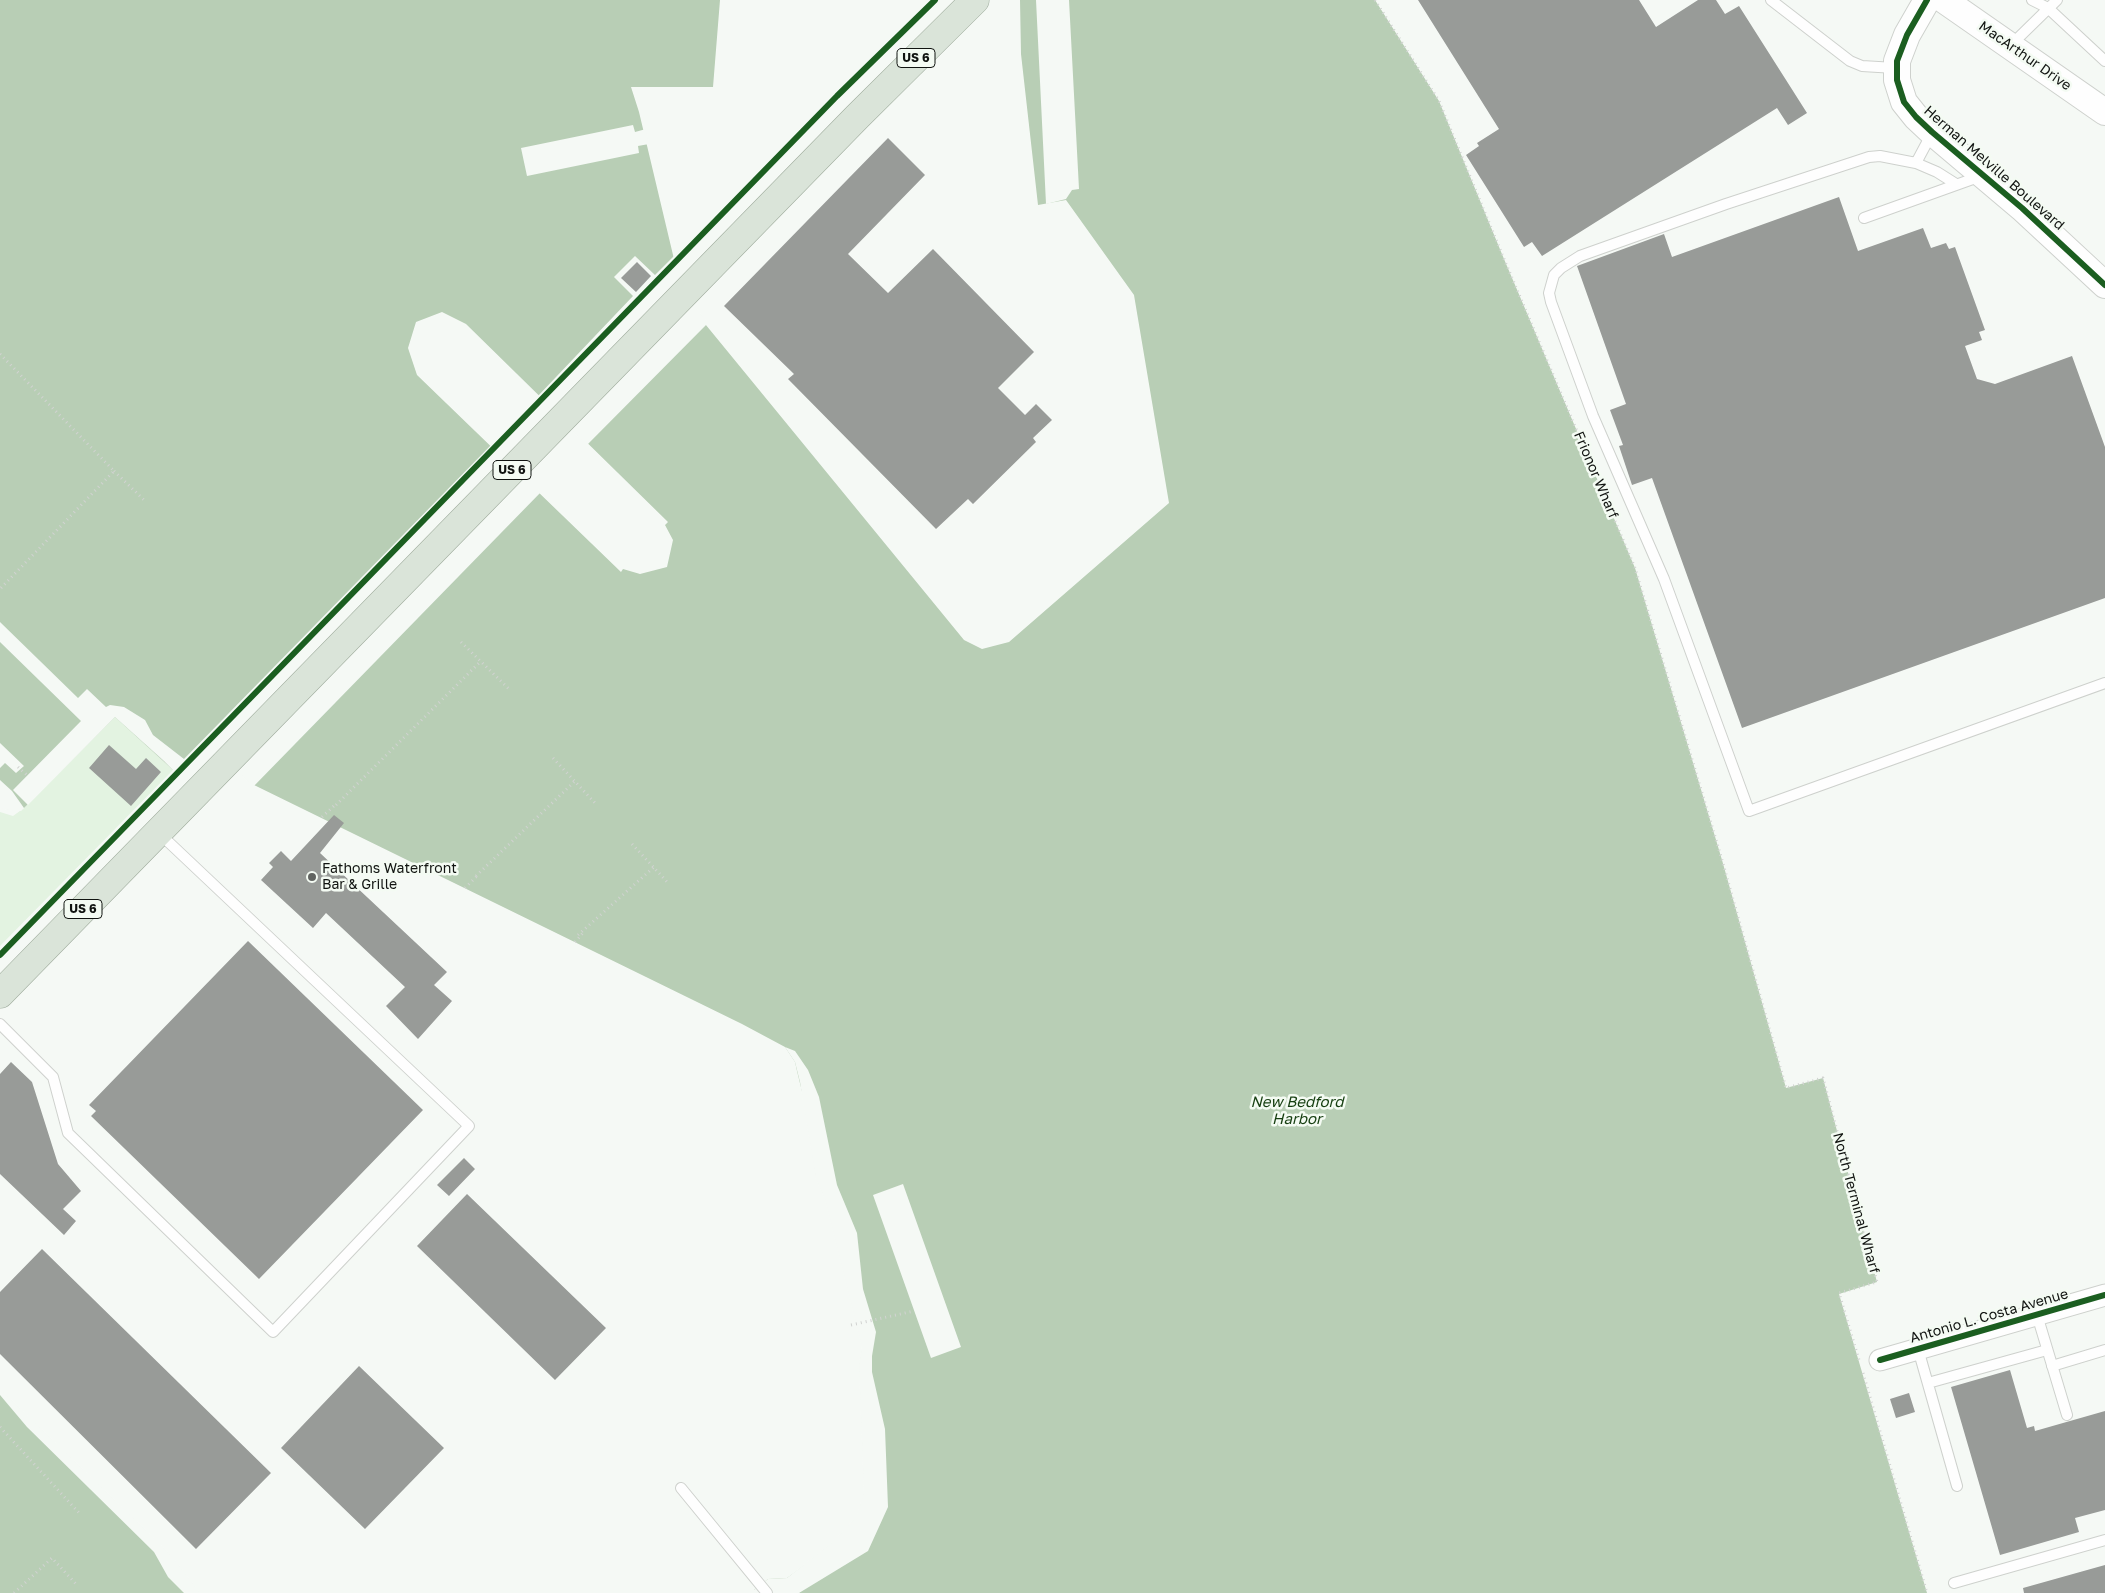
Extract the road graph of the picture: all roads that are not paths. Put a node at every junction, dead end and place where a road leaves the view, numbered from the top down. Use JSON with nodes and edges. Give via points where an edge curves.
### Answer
{"nodes":[{"id":1,"x":975,"y":0,"type":"edge"},
{"id":2,"x":1771,"y":0,"type":"edge"},
{"id":3,"x":1927,"y":0,"type":"edge"},
{"id":4,"x":1944,"y":0,"type":"edge"},
{"id":5,"x":2032,"y":0,"type":"edge"},
{"id":6,"x":2057,"y":0,"type":"edge"},
{"id":7,"x":2048,"y":8,"type":"junction"},
{"id":8,"x":2011,"y":46,"type":"junction"},
{"id":9,"x":2105,"y":61,"type":"edge"},
{"id":10,"x":1896,"y":68,"type":"junction"},
{"id":11,"x":2105,"y":112,"type":"edge"},
{"id":12,"x":1932,"y":132,"type":"junction"},
{"id":13,"x":1916,"y":163,"type":"junction"},
{"id":14,"x":1983,"y":175,"type":"junction"},
{"id":15,"x":1956,"y":184,"type":"junction"},
{"id":16,"x":1864,"y":218,"type":"dead end"},
{"id":17,"x":2105,"y":286,"type":"edge"},
{"id":18,"x":2105,"y":683,"type":"edge"},
{"id":19,"x":162,"y":828,"type":"junction"},
{"id":20,"x":0,"y":993,"type":"edge"},
{"id":21,"x":0,"y":1024,"type":"edge"},
{"id":22,"x":2105,"y":1295,"type":"edge"},
{"id":23,"x":2037,"y":1315,"type":"junction"},
{"id":24,"x":1918,"y":1350,"type":"junction"},
{"id":25,"x":2048,"y":1350,"type":"junction"},
{"id":26,"x":2105,"y":1350,"type":"edge"},
{"id":27,"x":1880,"y":1360,"type":"dead end"},
{"id":28,"x":2052,"y":1366,"type":"junction"},
{"id":29,"x":1928,"y":1383,"type":"junction"},
{"id":30,"x":2067,"y":1415,"type":"dead end"},
{"id":31,"x":1957,"y":1486,"type":"dead end"},
{"id":32,"x":681,"y":1488,"type":"dead end"},
{"id":33,"x":2105,"y":1540,"type":"edge"},
{"id":34,"x":1954,"y":1583,"type":"dead end"},
{"id":35,"x":767,"y":1593,"type":"edge"}],
"edges":[{"from":1,"to":19,"type":"highway","number":"US 6"},
{"from":2,"to":10,"type":"lane","via":[[1850,62]]},
{"from":3,"to":10,"type":"street","name":"Herman Melville Boulevard","via":[[1906,35]]},
{"from":4,"to":8,"type":"street","name":"MacArthur Drive"},
{"from":5,"to":7,"type":"lane"},
{"from":6,"to":7,"type":"lane"},
{"from":7,"to":8,"type":"lane"},
{"from":7,"to":9,"type":"lane"},
{"from":8,"to":11,"type":"street","name":"MacArthur Drive"},
{"from":10,"to":12,"type":"street","name":"Herman Melville Boulevard","via":[[1904,102]]},
{"from":12,"to":13,"type":"lane"},
{"from":12,"to":14,"type":"street","name":"Herman Melville Boulevard"},
{"from":13,"to":15,"type":"lane"},
{"from":13,"to":18,"type":"lane","via":[[1870,157],[1590,252],[1569,262],[1554,275],[1549,293],[1551,302],[1593,416],[1664,579],[1748,811]]},
{"from":14,"to":15,"type":"lane"},
{"from":14,"to":17,"type":"street","name":"Herman Melville Boulevard"},
{"from":15,"to":16,"type":"lane"},
{"from":19,"to":20,"type":"highway","number":"US 6"},
{"from":19,"to":21,"type":"lane","via":[[469,1126],[273,1332],[68,1133],[52,1077]]},
{"from":22,"to":23,"type":"street","name":"Antonio L. Costa Avenue"},
{"from":23,"to":24,"type":"street","name":"Antonio L. Costa Avenue"},
{"from":23,"to":25,"type":"lane"},
{"from":24,"to":27,"type":"street","name":"Antonio L. Costa Avenue"},
{"from":24,"to":29,"type":"lane"},
{"from":25,"to":28,"type":"lane"},
{"from":25,"to":29,"type":"lane"},
{"from":26,"to":28,"type":"lane"},
{"from":28,"to":30,"type":"lane"},
{"from":29,"to":31,"type":"lane"},
{"from":32,"to":35,"type":"lane"},
{"from":33,"to":34,"type":"lane"}]}
